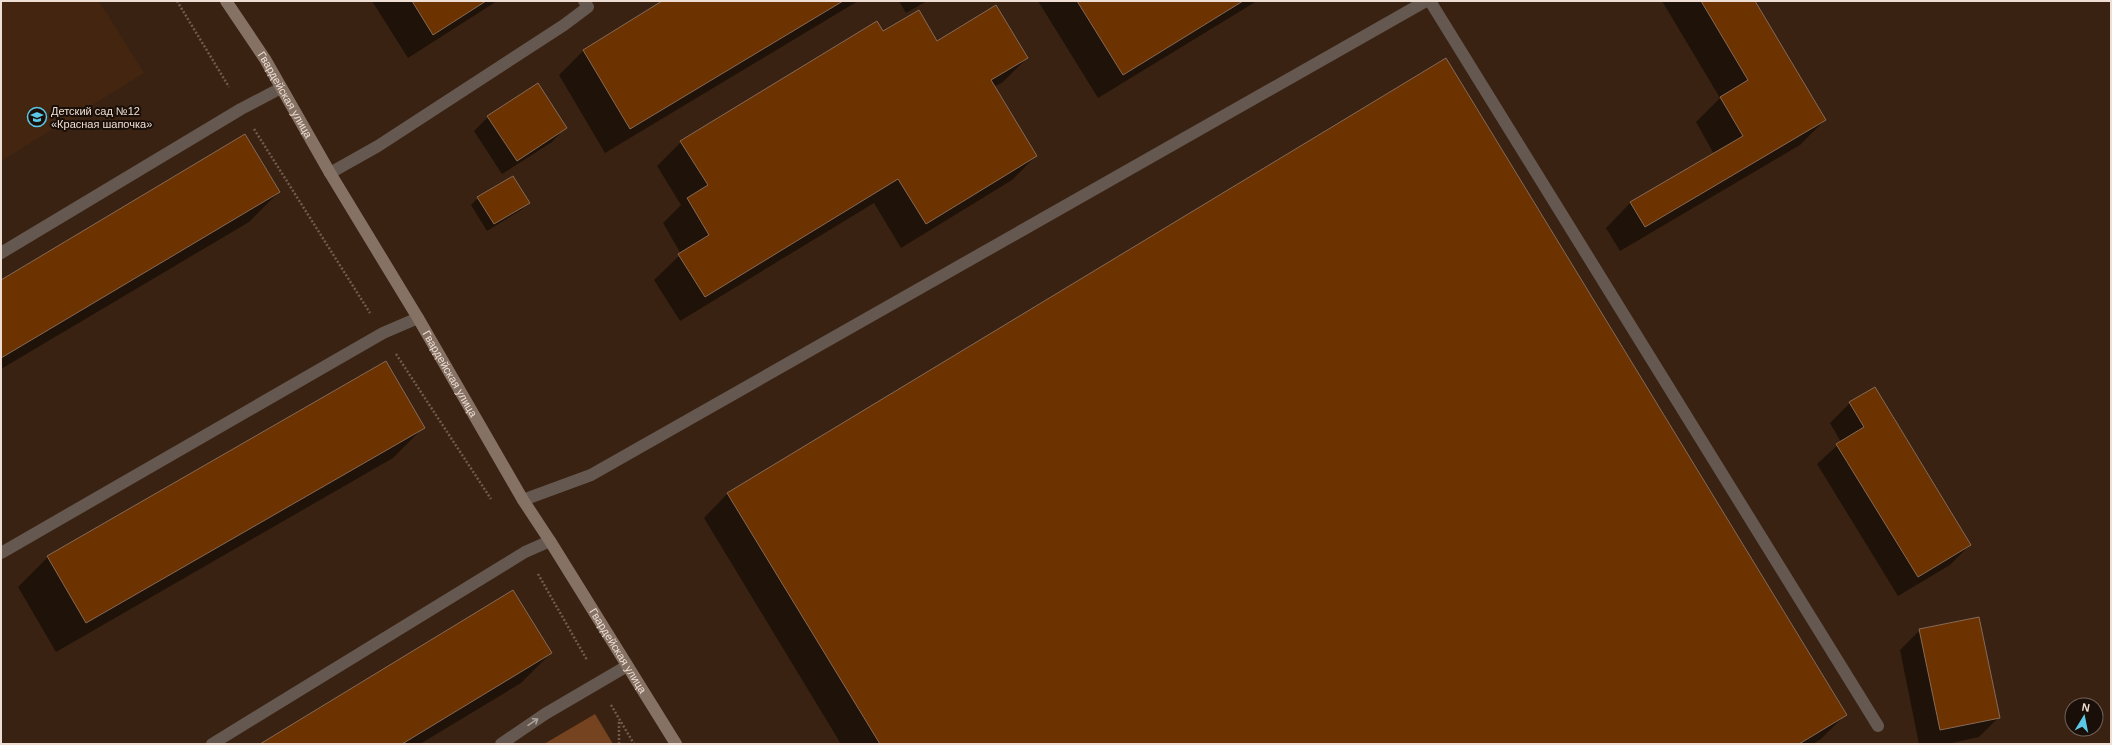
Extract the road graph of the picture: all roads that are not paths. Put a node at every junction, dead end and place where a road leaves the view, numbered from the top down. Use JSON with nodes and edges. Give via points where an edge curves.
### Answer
{"nodes":[{"id":1,"x":226,"y":1,"type":"edge"},
{"id":2,"x":584,"y":1,"type":"edge"},
{"id":3,"x":1426,"y":1,"type":"edge"},
{"id":4,"x":1430,"y":1,"type":"edge"},
{"id":5,"x":281,"y":88,"type":"junction"},
{"id":6,"x":330,"y":173,"type":"junction"},
{"id":7,"x":1,"y":253,"type":"edge"},
{"id":8,"x":418,"y":318,"type":"junction"},
{"id":9,"x":523,"y":500,"type":"junction"},
{"id":10,"x":550,"y":541,"type":"junction"},
{"id":11,"x":1,"y":553,"type":"edge"},
{"id":12,"x":627,"y":666,"type":"junction"},
{"id":13,"x":1878,"y":726,"type":"dead end"},
{"id":14,"x":212,"y":744,"type":"edge"},
{"id":15,"x":501,"y":744,"type":"edge"},
{"id":16,"x":676,"y":744,"type":"edge"}],
"edges":[{"from":1,"to":5,"type":"street","name":"Гвардейская улица"},
{"from":2,"to":6,"type":"street","via":[[588,7],[564,25],[378,146]]},
{"from":3,"to":9,"type":"street","via":[[591,475]]},
{"from":4,"to":13,"type":"street"},
{"from":5,"to":6,"type":"street","name":"Гвардейская улица"},
{"from":5,"to":7,"type":"street","via":[[241,109]]},
{"from":6,"to":8,"type":"street","name":"Гвардейская улица"},
{"from":8,"to":9,"type":"street","name":"Гвардейская улица"},
{"from":8,"to":11,"type":"street","via":[[382,333]]},
{"from":9,"to":10,"type":"street","name":"Гвардейская улица"},
{"from":10,"to":12,"type":"street","name":"Гвардейская улица"},
{"from":10,"to":14,"type":"street","via":[[525,552]]},
{"from":15,"to":12,"type":"street","one_way":true,"via":[[545,714]]},
{"from":12,"to":16,"type":"street","name":"Гвардейская улица"}]}
